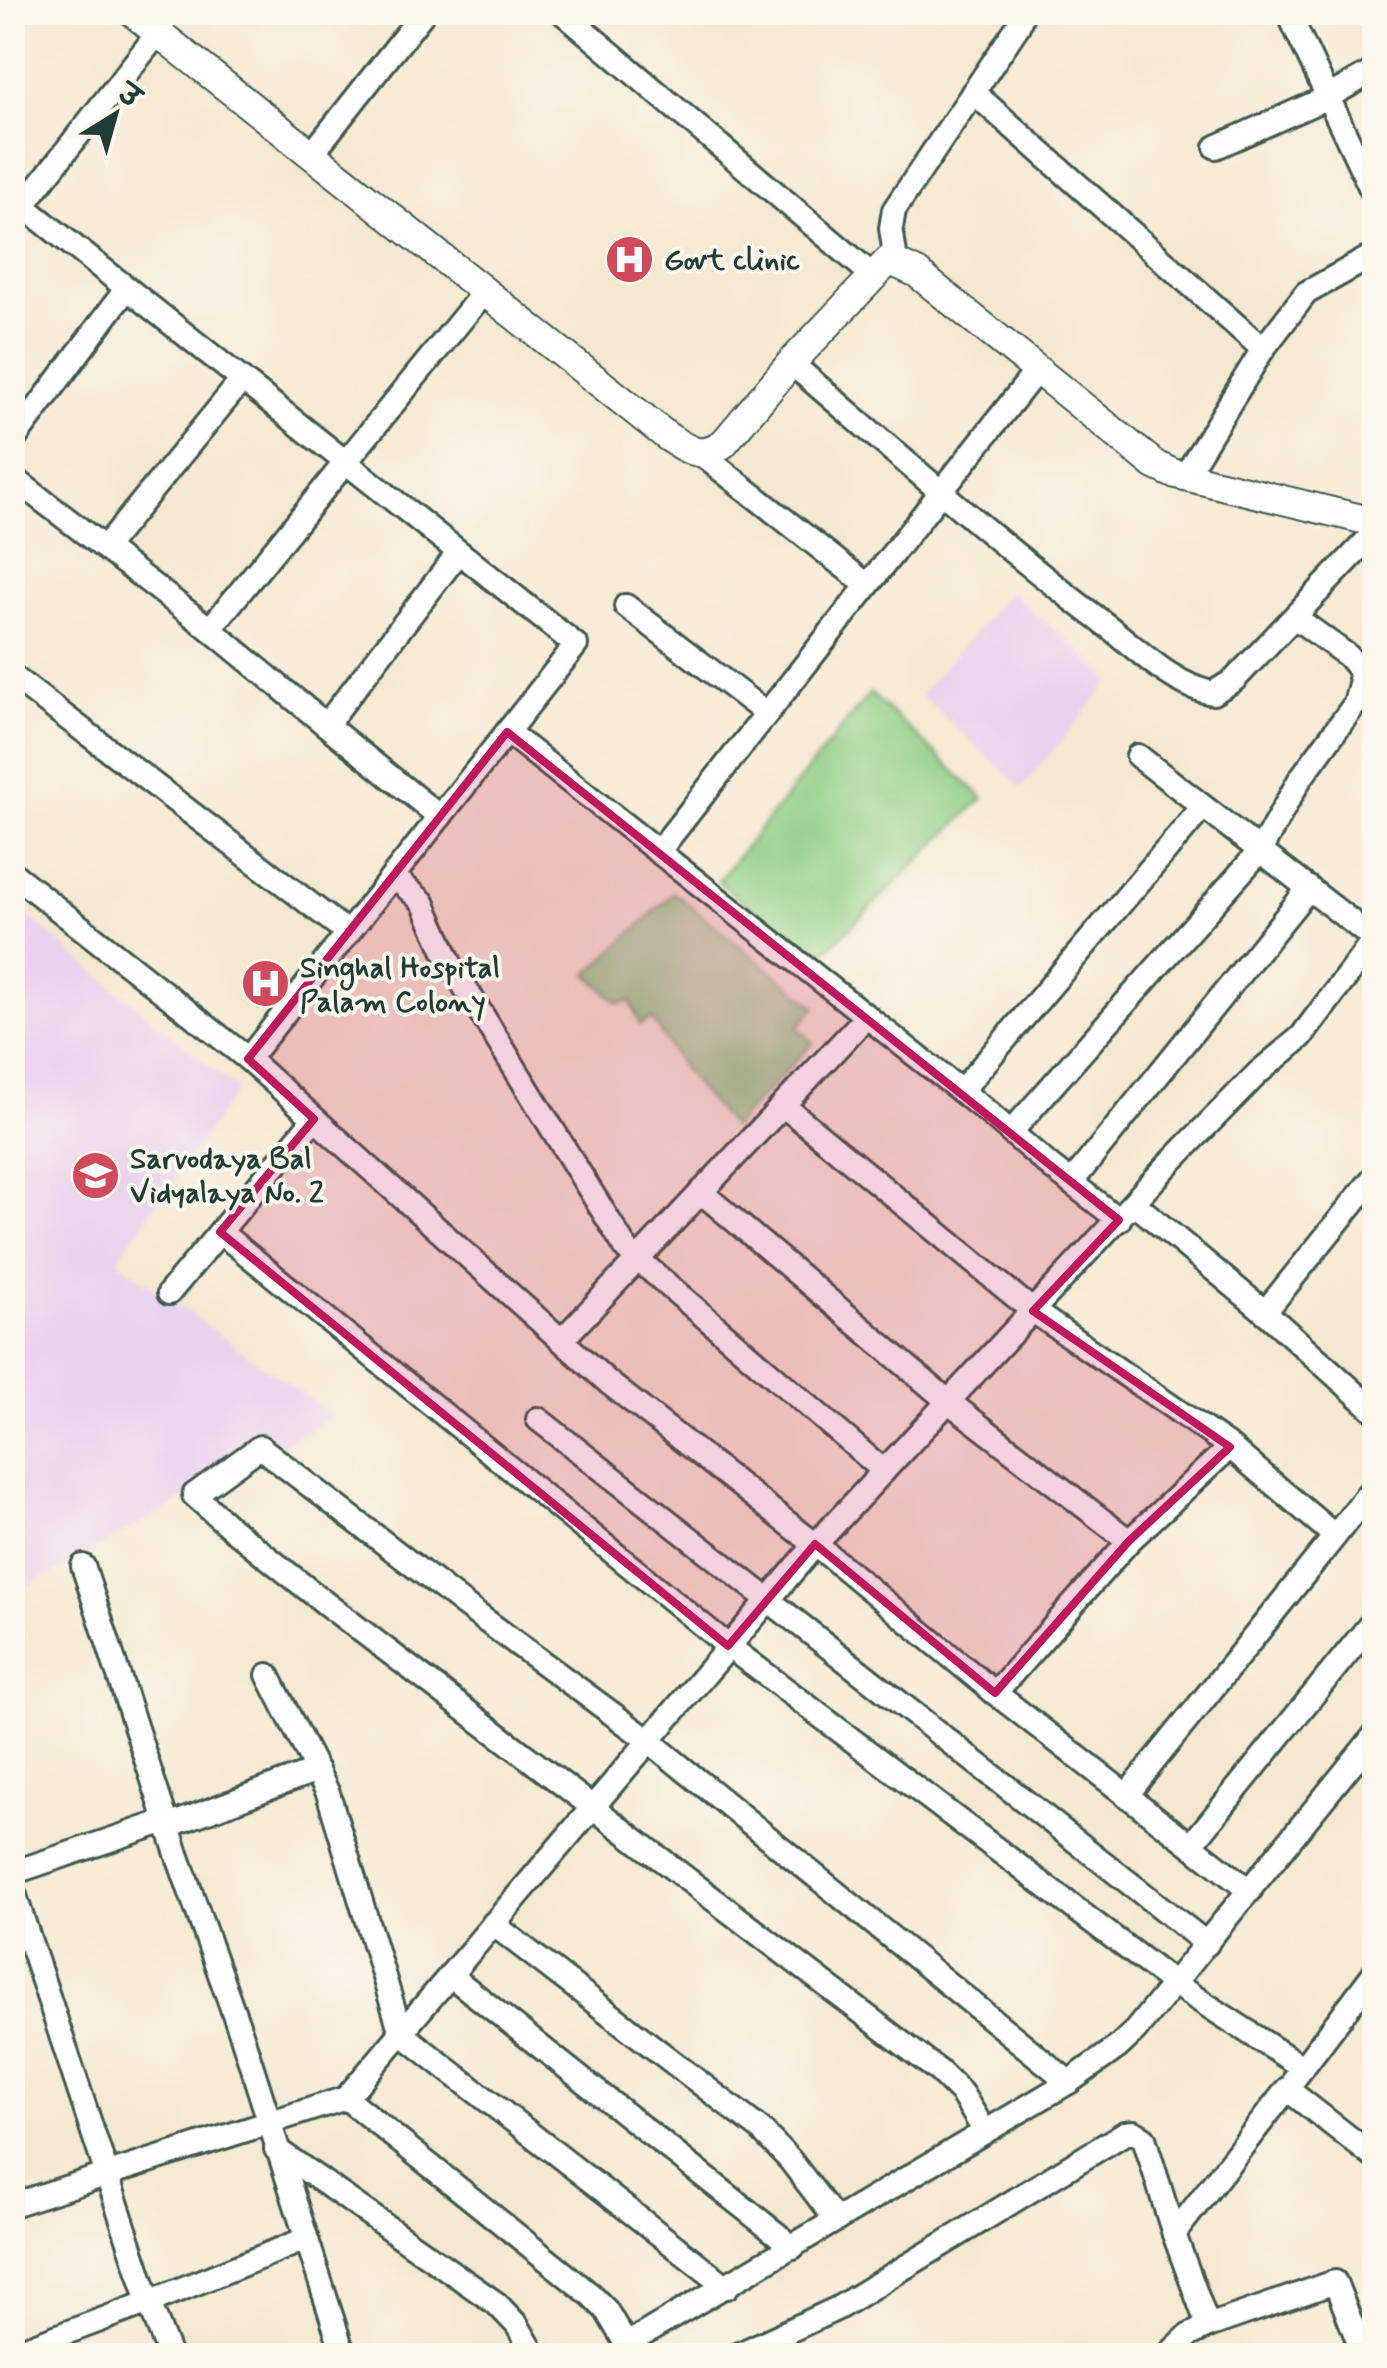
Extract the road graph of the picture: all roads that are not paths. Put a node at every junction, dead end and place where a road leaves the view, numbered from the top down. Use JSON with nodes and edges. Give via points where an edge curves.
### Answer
{"nodes":[{"id":1,"x":132,"y":12,"type":"edge"},
{"id":2,"x":424,"y":12,"type":"edge"},
{"id":3,"x":562,"y":12,"type":"edge"},
{"id":4,"x":1023,"y":12,"type":"edge"},
{"id":5,"x":1288,"y":12,"type":"edge"},
{"id":6,"x":158,"y":33,"type":"junction"},
{"id":7,"x":1374,"y":71,"type":"edge"},
{"id":8,"x":972,"y":92,"type":"junction"},
{"id":9,"x":1326,"y":98,"type":"junction"},
{"id":10,"x":1216,"y":147,"type":"dead end"},
{"id":11,"x":312,"y":155,"type":"junction"},
{"id":12,"x":1374,"y":195,"type":"edge"},
{"id":13,"x":16,"y":208,"type":"edge"},
{"id":14,"x":1374,"y":255,"type":"edge"},
{"id":15,"x":895,"y":269,"type":"junction"},
{"id":16,"x":127,"y":288,"type":"junction"},
{"id":17,"x":484,"y":292,"type":"junction"},
{"id":18,"x":1263,"y":350,"type":"junction"},
{"id":19,"x":791,"y":363,"type":"junction"},
{"id":20,"x":1036,"y":370,"type":"junction"},
{"id":21,"x":242,"y":380,"type":"junction"},
{"id":22,"x":12,"y":442,"type":"edge"},
{"id":23,"x":700,"y":454,"type":"junction"},
{"id":24,"x":346,"y":462,"type":"junction"},
{"id":25,"x":12,"y":476,"type":"edge"},
{"id":26,"x":1186,"y":476,"type":"junction"},
{"id":27,"x":940,"y":490,"type":"junction"},
{"id":28,"x":1374,"y":522,"type":"edge"},
{"id":29,"x":1374,"y":533,"type":"edge"},
{"id":30,"x":106,"y":546,"type":"junction"},
{"id":31,"x":459,"y":552,"type":"junction"},
{"id":32,"x":866,"y":584,"type":"junction"},
{"id":33,"x":626,"y":606,"type":"dead end"},
{"id":34,"x":1296,"y":618,"type":"junction"},
{"id":35,"x":210,"y":629,"type":"junction"},
{"id":36,"x":12,"y":676,"type":"edge"},
{"id":37,"x":766,"y":713,"type":"junction"},
{"id":38,"x":326,"y":725,"type":"junction"},
{"id":39,"x":507,"y":732,"type":"junction"},
{"id":40,"x":1138,"y":756,"type":"dead end"},
{"id":41,"x":1204,"y":808,"type":"junction"},
{"id":42,"x":440,"y":817,"type":"junction"},
{"id":43,"x":1260,"y":850,"type":"junction"},
{"id":44,"x":658,"y":852,"type":"junction"},
{"id":45,"x":12,"y":873,"type":"edge"},
{"id":46,"x":393,"y":876,"type":"junction"},
{"id":47,"x":1309,"y":888,"type":"junction"},
{"id":48,"x":348,"y":933,"type":"junction"},
{"id":49,"x":1374,"y":940,"type":"edge"},
{"id":50,"x":867,"y":1016,"type":"junction"},
{"id":51,"x":248,"y":1059,"type":"junction"},
{"id":52,"x":961,"y":1091,"type":"junction"},
{"id":53,"x":784,"y":1106,"type":"junction"},
{"id":54,"x":314,"y":1120,"type":"junction"},
{"id":55,"x":1011,"y":1132,"type":"junction"},
{"id":56,"x":1374,"y":1177,"type":"edge"},
{"id":57,"x":1070,"y":1184,"type":"junction"},
{"id":58,"x":701,"y":1192,"type":"junction"},
{"id":59,"x":1127,"y":1212,"type":"junction"},
{"id":60,"x":220,"y":1232,"type":"junction"},
{"id":61,"x":638,"y":1259,"type":"junction"},
{"id":62,"x":170,"y":1293,"type":"dead end"},
{"id":63,"x":1033,"y":1311,"type":"junction"},
{"id":64,"x":1265,"y":1312,"type":"junction"},
{"id":65,"x":562,"y":1340,"type":"junction"},
{"id":66,"x":950,"y":1402,"type":"junction"},
{"id":67,"x":1374,"y":1410,"type":"edge"},
{"id":68,"x":538,"y":1419,"type":"dead end"},
{"id":69,"x":1230,"y":1447,"type":"junction"},
{"id":70,"x":884,"y":1471,"type":"junction"},
{"id":71,"x":1374,"y":1486,"type":"edge"},
{"id":72,"x":1335,"y":1536,"type":"junction"},
{"id":73,"x":1129,"y":1541,"type":"junction"},
{"id":74,"x":815,"y":1545,"type":"junction"},
{"id":75,"x":84,"y":1566,"type":"dead end"},
{"id":76,"x":767,"y":1600,"type":"junction"},
{"id":77,"x":1374,"y":1620,"type":"edge"},
{"id":78,"x":728,"y":1646,"type":"junction"},
{"id":79,"x":268,"y":1675,"type":"dead end"},
{"id":80,"x":995,"y":1693,"type":"junction"},
{"id":81,"x":1374,"y":1736,"type":"edge"},
{"id":82,"x":648,"y":1740,"type":"junction"},
{"id":83,"x":317,"y":1770,"type":"junction"},
{"id":84,"x":1126,"y":1796,"type":"junction"},
{"id":85,"x":592,"y":1806,"type":"junction"},
{"id":86,"x":167,"y":1824,"type":"junction"},
{"id":87,"x":1192,"y":1844,"type":"junction"},
{"id":88,"x":12,"y":1873,"type":"edge"},
{"id":89,"x":12,"y":1887,"type":"edge"},
{"id":90,"x":1250,"y":1890,"type":"junction"},
{"id":91,"x":493,"y":1924,"type":"junction"},
{"id":92,"x":1207,"y":1944,"type":"junction"},
{"id":93,"x":1374,"y":1973,"type":"edge"},
{"id":94,"x":450,"y":1975,"type":"junction"},
{"id":95,"x":1176,"y":1985,"type":"junction"},
{"id":96,"x":401,"y":2033,"type":"junction"},
{"id":97,"x":1302,"y":2067,"type":"junction"},
{"id":98,"x":1069,"y":2082,"type":"junction"},
{"id":99,"x":1287,"y":2089,"type":"junction"},
{"id":100,"x":346,"y":2098,"type":"junction"},
{"id":101,"x":268,"y":2123,"type":"junction"},
{"id":102,"x":984,"y":2130,"type":"junction"},
{"id":103,"x":276,"y":2149,"type":"junction"},
{"id":104,"x":1374,"y":2157,"type":"edge"},
{"id":105,"x":109,"y":2174,"type":"junction"},
{"id":106,"x":12,"y":2205,"type":"edge"},
{"id":107,"x":836,"y":2220,"type":"junction"},
{"id":108,"x":1174,"y":2234,"type":"junction"},
{"id":109,"x":306,"y":2239,"type":"junction"},
{"id":110,"x":793,"y":2247,"type":"junction"},
{"id":111,"x":727,"y":2287,"type":"junction"},
{"id":112,"x":149,"y":2302,"type":"junction"},
{"id":113,"x":1208,"y":2326,"type":"junction"},
{"id":114,"x":630,"y":2350,"type":"edge"},
{"id":115,"x":12,"y":2353,"type":"edge"},
{"id":116,"x":170,"y":2356,"type":"edge"},
{"id":117,"x":344,"y":2356,"type":"edge"},
{"id":118,"x":534,"y":2356,"type":"edge"},
{"id":119,"x":735,"y":2356,"type":"edge"},
{"id":120,"x":1167,"y":2356,"type":"edge"},
{"id":121,"x":1364,"y":2356,"type":"edge"}],
"edges":[{"from":1,"to":6,"type":"street"},
{"from":2,"to":11,"type":"street"},
{"from":3,"to":15,"type":"street"},
{"from":4,"to":8,"type":"street"},
{"from":5,"to":9,"type":"street"},
{"from":6,"to":11,"type":"street"},
{"from":6,"to":13,"type":"street"},
{"from":7,"to":9,"type":"street"},
{"from":8,"to":15,"type":"street","via":[[894,210]]},
{"from":8,"to":18,"type":"street"},
{"from":9,"to":10,"type":"street"},
{"from":9,"to":12,"type":"street"},
{"from":11,"to":17,"type":"street"},
{"from":13,"to":16,"type":"street"},
{"from":14,"to":18,"type":"street","via":[[1306,292]]},
{"from":15,"to":19,"type":"street"},
{"from":15,"to":20,"type":"street"},
{"from":16,"to":21,"type":"street"},
{"from":16,"to":22,"type":"street"},
{"from":17,"to":23,"type":"street","via":[[668,437]]},
{"from":17,"to":24,"type":"street"},
{"from":18,"to":26,"type":"street"},
{"from":19,"to":23,"type":"street","via":[[723,444]]},
{"from":19,"to":27,"type":"street"},
{"from":20,"to":26,"type":"street","via":[[1135,452]]},
{"from":20,"to":27,"type":"street"},
{"from":21,"to":24,"type":"street"},
{"from":21,"to":30,"type":"street"},
{"from":23,"to":32,"type":"street"},
{"from":24,"to":31,"type":"street"},
{"from":24,"to":35,"type":"street"},
{"from":25,"to":30,"type":"street"},
{"from":26,"to":28,"type":"street"},
{"from":27,"to":32,"type":"street"},
{"from":27,"to":34,"type":"street","via":[[1040,576],[1205,692],[1234,680]]},
{"from":29,"to":34,"type":"street"},
{"from":30,"to":35,"type":"street"},
{"from":31,"to":38,"type":"street"},
{"from":31,"to":39,"type":"street","via":[[576,645]]},
{"from":32,"to":37,"type":"street"},
{"from":33,"to":37,"type":"street"},
{"from":34,"to":43,"type":"street","via":[[1348,656],[1358,668],[1360,689]]},
{"from":35,"to":38,"type":"street"},
{"from":36,"to":48,"type":"street"},
{"from":37,"to":44,"type":"street"},
{"from":38,"to":42,"type":"street"},
{"from":39,"to":42,"type":"street"},
{"from":39,"to":44,"type":"street"},
{"from":40,"to":41,"type":"street"},
{"from":41,"to":43,"type":"street"},
{"from":41,"to":52,"type":"street"},
{"from":42,"to":46,"type":"street"},
{"from":43,"to":47,"type":"street"},
{"from":43,"to":55,"type":"street"},
{"from":44,"to":50,"type":"street"},
{"from":45,"to":51,"type":"street"},
{"from":46,"to":48,"type":"street"},
{"from":46,"to":61,"type":"street","via":[[423,902],[450,964]]},
{"from":47,"to":49,"type":"street"},
{"from":47,"to":57,"type":"street"},
{"from":48,"to":51,"type":"street"},
{"from":49,"to":59,"type":"street","via":[[1300,1036]]},
{"from":50,"to":52,"type":"street"},
{"from":50,"to":53,"type":"street"},
{"from":51,"to":54,"type":"street"},
{"from":52,"to":55,"type":"street"},
{"from":53,"to":58,"type":"street"},
{"from":53,"to":63,"type":"street"},
{"from":54,"to":60,"type":"street"},
{"from":54,"to":65,"type":"street"},
{"from":55,"to":57,"type":"street"},
{"from":56,"to":64,"type":"street"},
{"from":57,"to":59,"type":"street"},
{"from":58,"to":61,"type":"street"},
{"from":58,"to":66,"type":"street"},
{"from":59,"to":63,"type":"street"},
{"from":59,"to":64,"type":"street"},
{"from":60,"to":62,"type":"street"},
{"from":60,"to":78,"type":"street"},
{"from":61,"to":65,"type":"street"},
{"from":61,"to":70,"type":"street"},
{"from":63,"to":66,"type":"street"},
{"from":63,"to":69,"type":"street"},
{"from":64,"to":67,"type":"street"},
{"from":65,"to":74,"type":"street"},
{"from":66,"to":70,"type":"street"},
{"from":66,"to":73,"type":"street"},
{"from":68,"to":76,"type":"street"},
{"from":69,"to":72,"type":"street"},
{"from":69,"to":73,"type":"street"},
{"from":70,"to":74,"type":"street"},
{"from":71,"to":72,"type":"street"},
{"from":72,"to":84,"type":"street"},
{"from":73,"to":80,"type":"street"},
{"from":74,"to":76,"type":"street"},
{"from":74,"to":80,"type":"street"},
{"from":75,"to":86,"type":"street"},
{"from":76,"to":78,"type":"street"},
{"from":76,"to":92,"type":"street"},
{"from":77,"to":87,"type":"street"},
{"from":78,"to":82,"type":"street"},
{"from":78,"to":95,"type":"street"},
{"from":79,"to":83,"type":"street"},
{"from":80,"to":84,"type":"street"},
{"from":81,"to":90,"type":"street"},
{"from":82,"to":85,"type":"street"},
{"from":82,"to":85,"type":"street","via":[[260,1447],[194,1495]]},
{"from":82,"to":98,"type":"street"},
{"from":83,"to":86,"type":"street"},
{"from":83,"to":96,"type":"street"},
{"from":84,"to":87,"type":"street"},
{"from":85,"to":91,"type":"street"},
{"from":85,"to":102,"type":"street","via":[[940,2072]]},
{"from":86,"to":88,"type":"street"},
{"from":86,"to":101,"type":"street"},
{"from":87,"to":90,"type":"street"},
{"from":89,"to":105,"type":"street"},
{"from":90,"to":92,"type":"street"},
{"from":91,"to":94,"type":"street"},
{"from":91,"to":107,"type":"street","via":[[761,2130]]},
{"from":92,"to":95,"type":"street"},
{"from":93,"to":97,"type":"street"},
{"from":94,"to":96,"type":"street"},
{"from":94,"to":110,"type":"street"},
{"from":95,"to":97,"type":"street"},
{"from":95,"to":98,"type":"street","via":[[1118,2048]]},
{"from":96,"to":100,"type":"street"},
{"from":96,"to":111,"type":"street"},
{"from":97,"to":99,"type":"street"},
{"from":98,"to":102,"type":"street"},
{"from":99,"to":104,"type":"street"},
{"from":99,"to":108,"type":"street"},
{"from":100,"to":101,"type":"street"},
{"from":100,"to":114,"type":"street","via":[[580,2285],[606,2310]]},
{"from":101,"to":103,"type":"street"},
{"from":101,"to":105,"type":"street"},
{"from":102,"to":107,"type":"street"},
{"from":103,"to":109,"type":"street"},
{"from":103,"to":118,"type":"street","via":[[497,2304]]},
{"from":105,"to":106,"type":"street"},
{"from":105,"to":112,"type":"street"},
{"from":107,"to":110,"type":"street"},
{"from":108,"to":113,"type":"street"},
{"from":108,"to":119,"type":"street","via":[[1144,2138],[1126,2133],[838,2308]]},
{"from":109,"to":112,"type":"street"},
{"from":109,"to":117,"type":"street"},
{"from":110,"to":111,"type":"street"},
{"from":111,"to":114,"type":"street"},
{"from":112,"to":115,"type":"street"},
{"from":112,"to":116,"type":"street"},
{"from":113,"to":120,"type":"street"},
{"from":113,"to":121,"type":"street","via":[[1335,2282]]}]}
